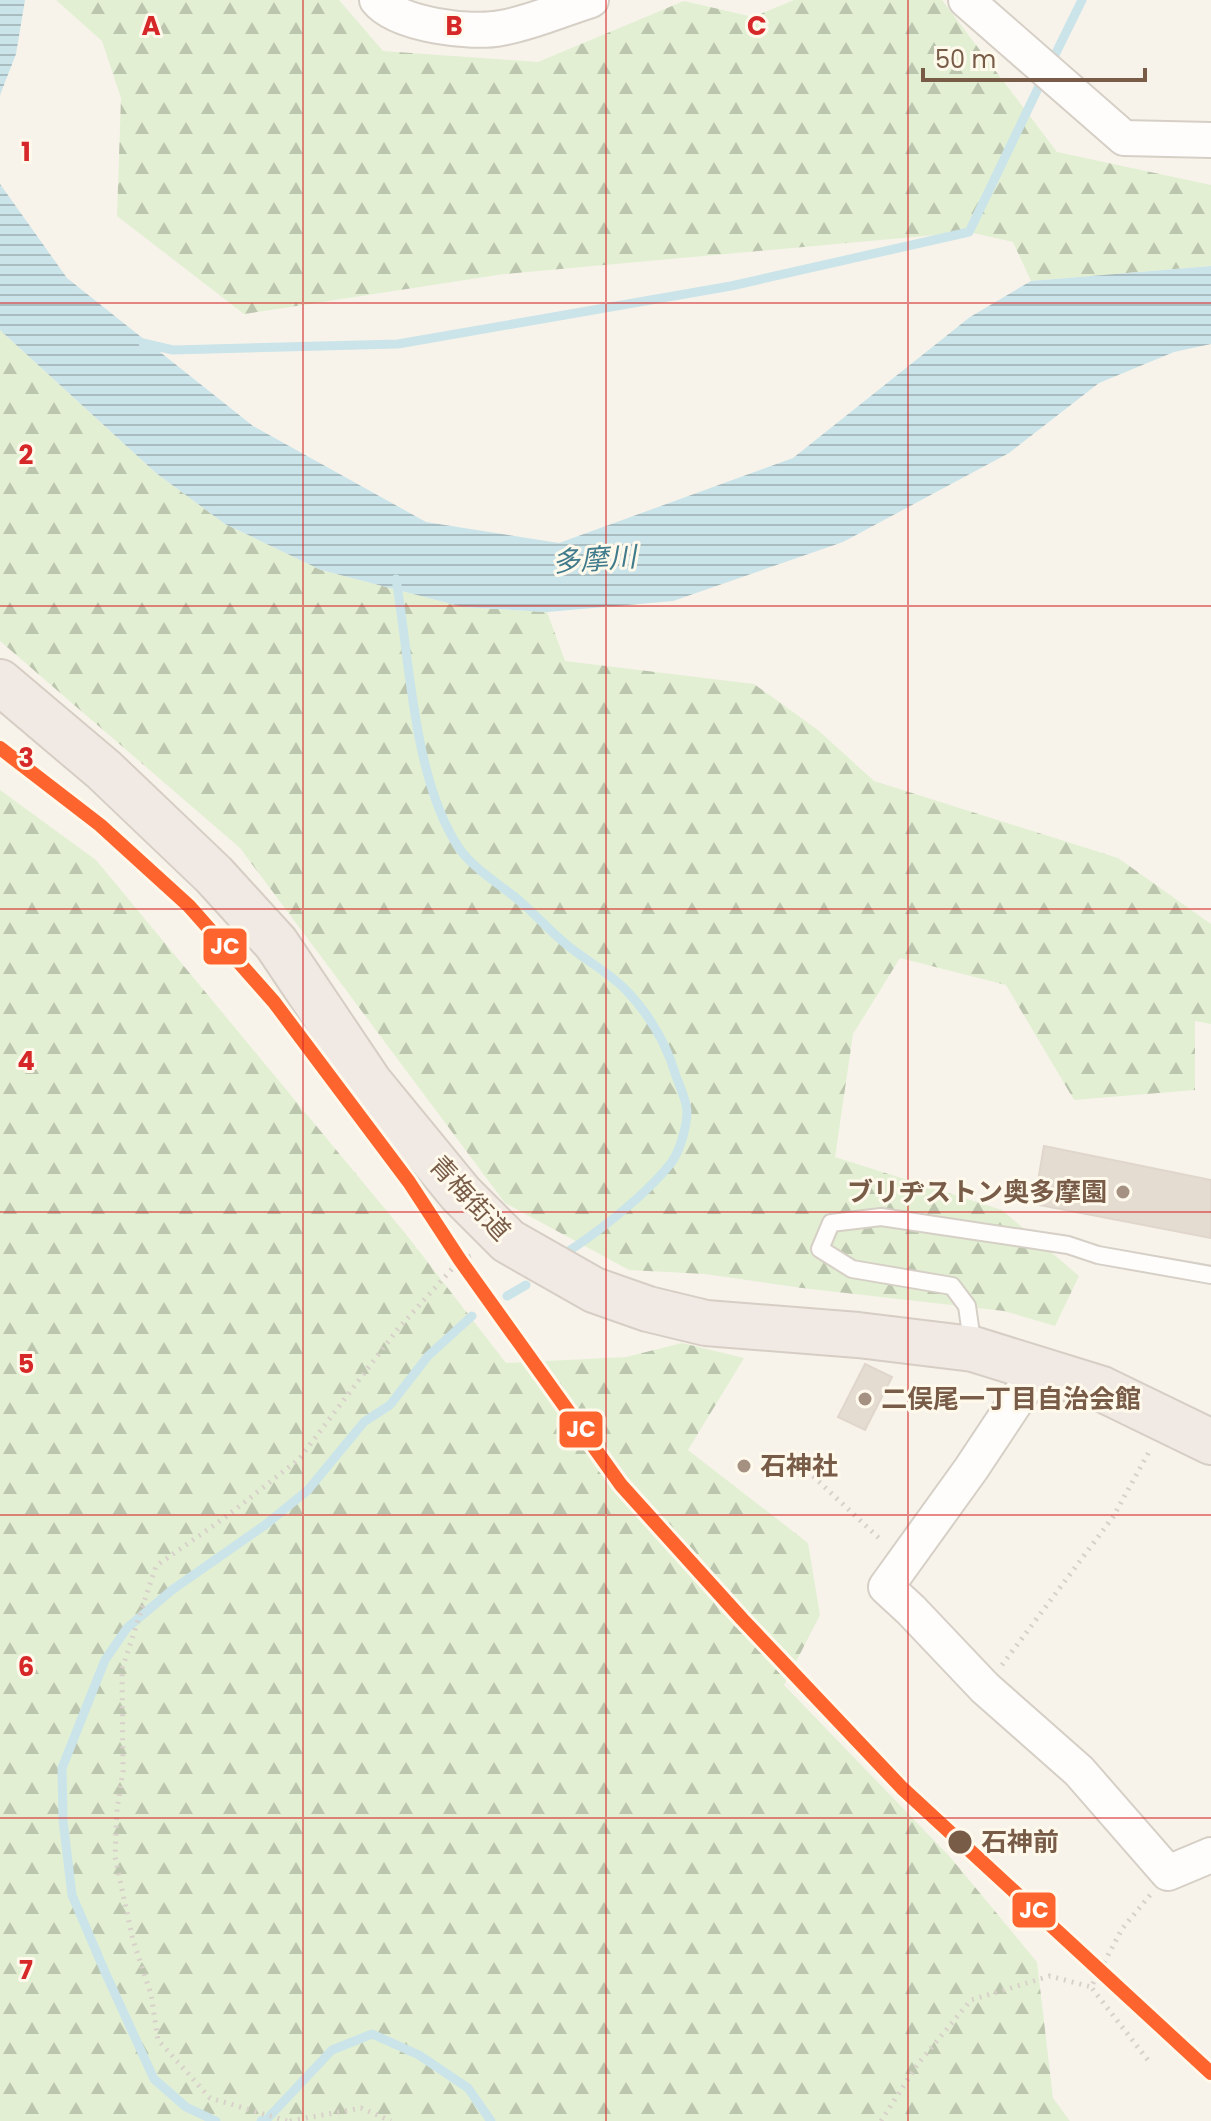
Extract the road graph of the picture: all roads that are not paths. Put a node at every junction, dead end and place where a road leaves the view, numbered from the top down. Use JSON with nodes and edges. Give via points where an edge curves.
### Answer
{"nodes":[{"id":1,"x":377,"y":0,"type":"edge"},
{"id":2,"x":591,"y":0,"type":"edge"},
{"id":3,"x":966,"y":0,"type":"edge"},
{"id":4,"x":1211,"y":140,"type":"edge"},
{"id":5,"x":0,"y":682,"type":"edge"},
{"id":6,"x":1211,"y":1275,"type":"edge"},
{"id":7,"x":973,"y":1349,"type":"junction"},
{"id":8,"x":1038,"y":1368,"type":"junction"},
{"id":9,"x":1211,"y":1442,"type":"edge"},
{"id":10,"x":1211,"y":1855,"type":"edge"}],
"edges":[{"from":1,"to":2,"type":"street","via":[[384,9],[430,26],[499,29]]},
{"from":3,"to":4,"type":"street","via":[[1124,138]]},
{"from":5,"to":7,"type":"highway","name":"青梅街道","via":[[104,770],[276,943],[370,1083],[461,1194],[508,1241],[594,1290],[706,1323]]},
{"from":6,"to":7,"type":"lane","via":[[1068,1245],[881,1217],[831,1223],[820,1249],[852,1269],[952,1286],[967,1306]]},
{"from":7,"to":8,"type":"highway","name":"青梅街道"},
{"from":8,"to":9,"type":"highway","name":"青梅街道","via":[[1102,1389]]},
{"from":8,"to":10,"type":"street","via":[[886,1587],[985,1688],[1079,1771],[1168,1873]]}]}
